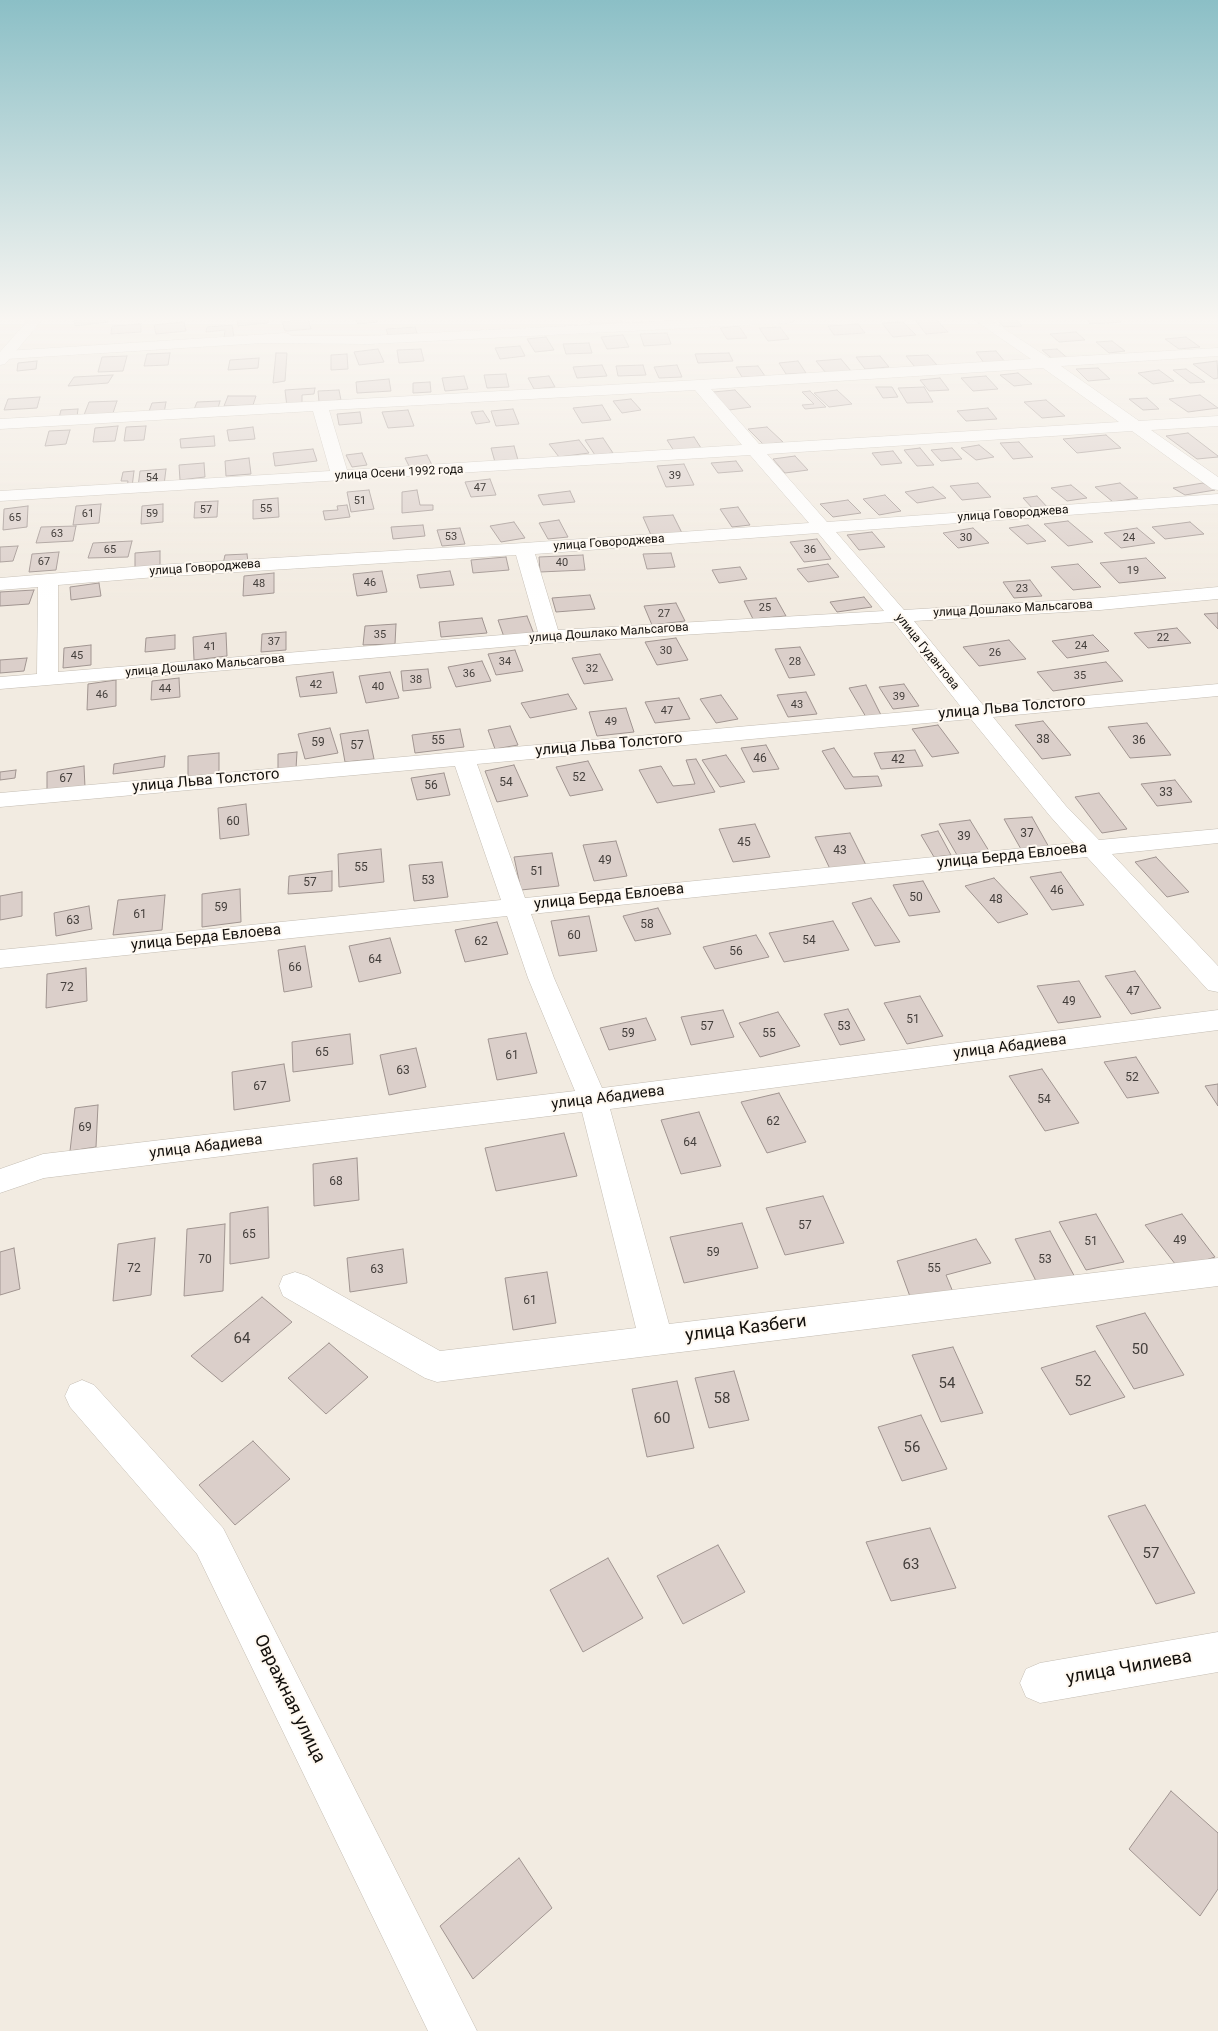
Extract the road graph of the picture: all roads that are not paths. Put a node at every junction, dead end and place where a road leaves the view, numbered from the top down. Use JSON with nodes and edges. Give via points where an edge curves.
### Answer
{"nodes":[{"id":1,"x":182,"y":414,"type":"edge"},
{"id":2,"x":322,"y":414,"type":"edge"},
{"id":3,"x":723,"y":414,"type":"edge"},
{"id":4,"x":1118,"y":414,"type":"edge"},
{"id":5,"x":1218,"y":422,"type":"edge"},
{"id":6,"x":0,"y":424,"type":"edge"},
{"id":7,"x":1136,"y":427,"type":"junction"},
{"id":8,"x":755,"y":451,"type":"junction"},
{"id":9,"x":340,"y":476,"type":"junction"},
{"id":10,"x":1218,"y":485,"type":"edge"},
{"id":11,"x":0,"y":496,"type":"edge"},
{"id":12,"x":1218,"y":499,"type":"edge"},
{"id":13,"x":822,"y":529,"type":"junction"},
{"id":14,"x":524,"y":549,"type":"junction"},
{"id":15,"x":48,"y":580,"type":"junction"},
{"id":16,"x":0,"y":584,"type":"edge"},
{"id":17,"x":1218,"y":593,"type":"edge"},
{"id":18,"x":898,"y":615,"type":"junction"},
{"id":19,"x":550,"y":636,"type":"junction"},
{"id":20,"x":46,"y":679,"type":"junction"},
{"id":21,"x":0,"y":683,"type":"edge"},
{"id":22,"x":1218,"y":690,"type":"edge"},
{"id":23,"x":976,"y":711,"type":"junction"},
{"id":24,"x":464,"y":758,"type":"junction"},
{"id":25,"x":0,"y":800,"type":"edge"},
{"id":26,"x":1218,"y":836,"type":"edge"},
{"id":27,"x":1091,"y":848,"type":"junction"},
{"id":28,"x":515,"y":906,"type":"junction"},
{"id":29,"x":0,"y":959,"type":"edge"},
{"id":30,"x":1218,"y":983,"type":"edge"},
{"id":31,"x":1218,"y":1020,"type":"edge"},
{"id":32,"x":593,"y":1100,"type":"junction"},
{"id":33,"x":0,"y":1181,"type":"edge"},
{"id":34,"x":1218,"y":1272,"type":"edge"},
{"id":35,"x":295,"y":1286,"type":"dead end"},
{"id":36,"x":656,"y":1340,"type":"junction"},
{"id":37,"x":82,"y":1396,"type":"dead end"},
{"id":38,"x":1218,"y":1652,"type":"edge"},
{"id":39,"x":1040,"y":1683,"type":"dead end"},
{"id":40,"x":453,"y":2031,"type":"edge"}],
"edges":[{"from":1,"to":6,"type":"street"},
{"from":2,"to":9,"type":"street"},
{"from":3,"to":8,"type":"street","name":"улица Гудантова"},
{"from":4,"to":7,"type":"street"},
{"from":5,"to":7,"type":"street","name":"улица Осени 1992 года"},
{"from":7,"to":8,"type":"street","name":"улица Осени 1992 года"},
{"from":7,"to":10,"type":"street"},
{"from":8,"to":9,"type":"street","name":"улица Осени 1992 года"},
{"from":8,"to":13,"type":"street","name":"улица Гудантова"},
{"from":9,"to":11,"type":"street","name":"улица Осени 1992 года"},
{"from":12,"to":13,"type":"street","name":"улица Говороджева"},
{"from":13,"to":14,"type":"street","name":"улица Говороджева"},
{"from":13,"to":18,"type":"street","name":"улица Гудантова"},
{"from":14,"to":15,"type":"street","name":"улица Говороджева"},
{"from":14,"to":19,"type":"street"},
{"from":15,"to":16,"type":"street","name":"улица Говороджева"},
{"from":15,"to":20,"type":"street"},
{"from":17,"to":18,"type":"street","name":"улица Дошлако Мальсагова","via":[[1100,604]]},
{"from":18,"to":19,"type":"street","name":"улица Дошлако Мальсагова"},
{"from":18,"to":23,"type":"street","name":"улица Гудантова"},
{"from":19,"to":20,"type":"street","name":"улица Дошлако Мальсагова"},
{"from":20,"to":21,"type":"street","name":"улица Дошлако Мальсагова"},
{"from":22,"to":23,"type":"street","name":"улица Льва Толстого"},
{"from":23,"to":24,"type":"street","name":"улица Льва Толстого"},
{"from":23,"to":27,"type":"street","name":"улица Гудантова"},
{"from":24,"to":25,"type":"street","name":"улица Льва Толстого"},
{"from":24,"to":28,"type":"street"},
{"from":26,"to":27,"type":"street","name":"улица Берда Евлоева"},
{"from":27,"to":28,"type":"street","name":"улица Берда Евлоева"},
{"from":27,"to":30,"type":"street","name":"улица Гудантова"},
{"from":28,"to":29,"type":"street","name":"улица Берда Евлоева"},
{"from":28,"to":32,"type":"street","via":[[541,978]]},
{"from":31,"to":32,"type":"street","name":"улица Абадиева"},
{"from":32,"to":33,"type":"street","name":"улица Абадиева","via":[[43,1166]]},
{"from":32,"to":36,"type":"street"},
{"from":34,"to":36,"type":"street","name":"улица Казбеги"},
{"from":35,"to":36,"type":"street","name":"улица Казбеги","via":[[437,1366]]},
{"from":37,"to":40,"type":"street","name":"Овражная улица","via":[[210,1541]]},
{"from":38,"to":39,"type":"street","name":"улица Чилиева"}]}
